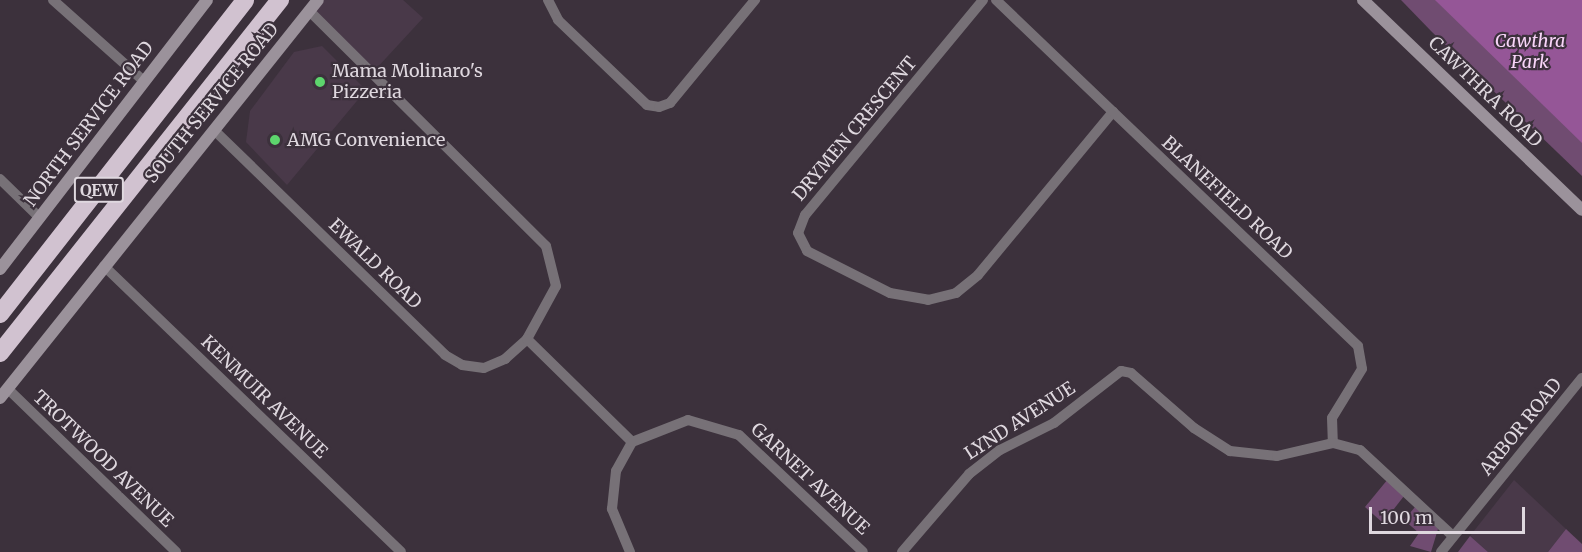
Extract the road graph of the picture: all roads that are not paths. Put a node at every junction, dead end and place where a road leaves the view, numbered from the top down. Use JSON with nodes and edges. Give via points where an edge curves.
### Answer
{"nodes":[{"id":1,"x":53,"y":0,"type":"edge"},
{"id":2,"x":207,"y":0,"type":"edge"},
{"id":3,"x":246,"y":0,"type":"edge"},
{"id":4,"x":280,"y":0,"type":"edge"},
{"id":5,"x":318,"y":0,"type":"edge"},
{"id":6,"x":548,"y":0,"type":"edge"},
{"id":7,"x":755,"y":0,"type":"edge"},
{"id":8,"x":983,"y":0,"type":"edge"},
{"id":9,"x":996,"y":0,"type":"edge"},
{"id":10,"x":1363,"y":0,"type":"edge"},
{"id":11,"x":309,"y":11,"type":"junction"},
{"id":12,"x":144,"y":81,"type":"junction"},
{"id":13,"x":1113,"y":112,"type":"junction"},
{"id":14,"x":214,"y":130,"type":"junction"},
{"id":15,"x":0,"y":179,"type":"edge"},
{"id":16,"x":1582,"y":210,"type":"edge"},
{"id":17,"x":40,"y":218,"type":"junction"},
{"id":18,"x":104,"y":266,"type":"junction"},
{"id":19,"x":0,"y":269,"type":"edge"},
{"id":20,"x":0,"y":314,"type":"edge"},
{"id":21,"x":527,"y":339,"type":"junction"},
{"id":22,"x":0,"y":353,"type":"edge"},
{"id":23,"x":1582,"y":378,"type":"edge"},
{"id":24,"x":4,"y":394,"type":"edge"},
{"id":25,"x":632,"y":442,"type":"junction"},
{"id":26,"x":1333,"y":443,"type":"junction"},
{"id":27,"x":1453,"y":536,"type":"junction"},
{"id":28,"x":176,"y":552,"type":"edge"},
{"id":29,"x":401,"y":552,"type":"edge"},
{"id":30,"x":630,"y":552,"type":"edge"},
{"id":31,"x":863,"y":552,"type":"edge"},
{"id":32,"x":902,"y":552,"type":"edge"},
{"id":33,"x":1441,"y":552,"type":"edge"}],
"edges":[{"from":1,"to":12,"type":"street"},
{"from":2,"to":12,"type":"street","name":"NORTH SERVICE ROAD"},
{"from":3,"to":20,"type":"highway","number":"QEW"},
{"from":4,"to":22,"type":"highway","number":"QEW"},
{"from":5,"to":11,"type":"street","name":"SOUTH SERVICE ROAD"},
{"from":6,"to":7,"type":"street","via":[[566,28],[646,105],[659,107],[670,103]]},
{"from":8,"to":13,"type":"street","name":"DRYMEN CRESCENT","via":[[805,215],[798,233],[804,248],[851,278],[890,294],[928,300],[956,294],[973,280]]},
{"from":9,"to":13,"type":"street","name":"BLANEFIELD ROAD"},
{"from":10,"to":16,"type":"street","name":"CAWTHRA ROAD"},
{"from":11,"to":14,"type":"street","name":"SOUTH SERVICE ROAD"},
{"from":11,"to":21,"type":"street","via":[[546,246],[556,286]]},
{"from":12,"to":17,"type":"street","name":"NORTH SERVICE ROAD"},
{"from":13,"to":26,"type":"street","name":"BLANEFIELD ROAD","via":[[1358,346],[1362,369],[1332,418]]},
{"from":14,"to":18,"type":"street","name":"SOUTH SERVICE ROAD"},
{"from":14,"to":21,"type":"street","name":"EWALD ROAD","via":[[445,355],[462,365],[484,368],[505,359]]},
{"from":15,"to":17,"type":"street"},
{"from":17,"to":19,"type":"street","name":"NORTH SERVICE ROAD"},
{"from":18,"to":24,"type":"street","name":"SOUTH SERVICE ROAD"},
{"from":18,"to":29,"type":"street","name":"KENMUIR AVENUE"},
{"from":21,"to":25,"type":"street"},
{"from":23,"to":27,"type":"street","name":"ARBOR ROAD"},
{"from":24,"to":28,"type":"street","name":"TROTWOOD AVENUE"},
{"from":25,"to":30,"type":"street","via":[[615,471],[611,500]]},
{"from":25,"to":31,"type":"street","name":"GARNET AVENUE","via":[[678,421],[728,427]]},
{"from":26,"to":27,"type":"street","via":[[1371,457]]},
{"from":26,"to":32,"type":"street","name":"LYND AVENUE","via":[[1277,456],[1230,451],[1194,428],[1131,373],[1121,371],[1054,423],[1000,450],[969,474]]},
{"from":27,"to":33,"type":"street","name":"ARBOR ROAD"}]}
